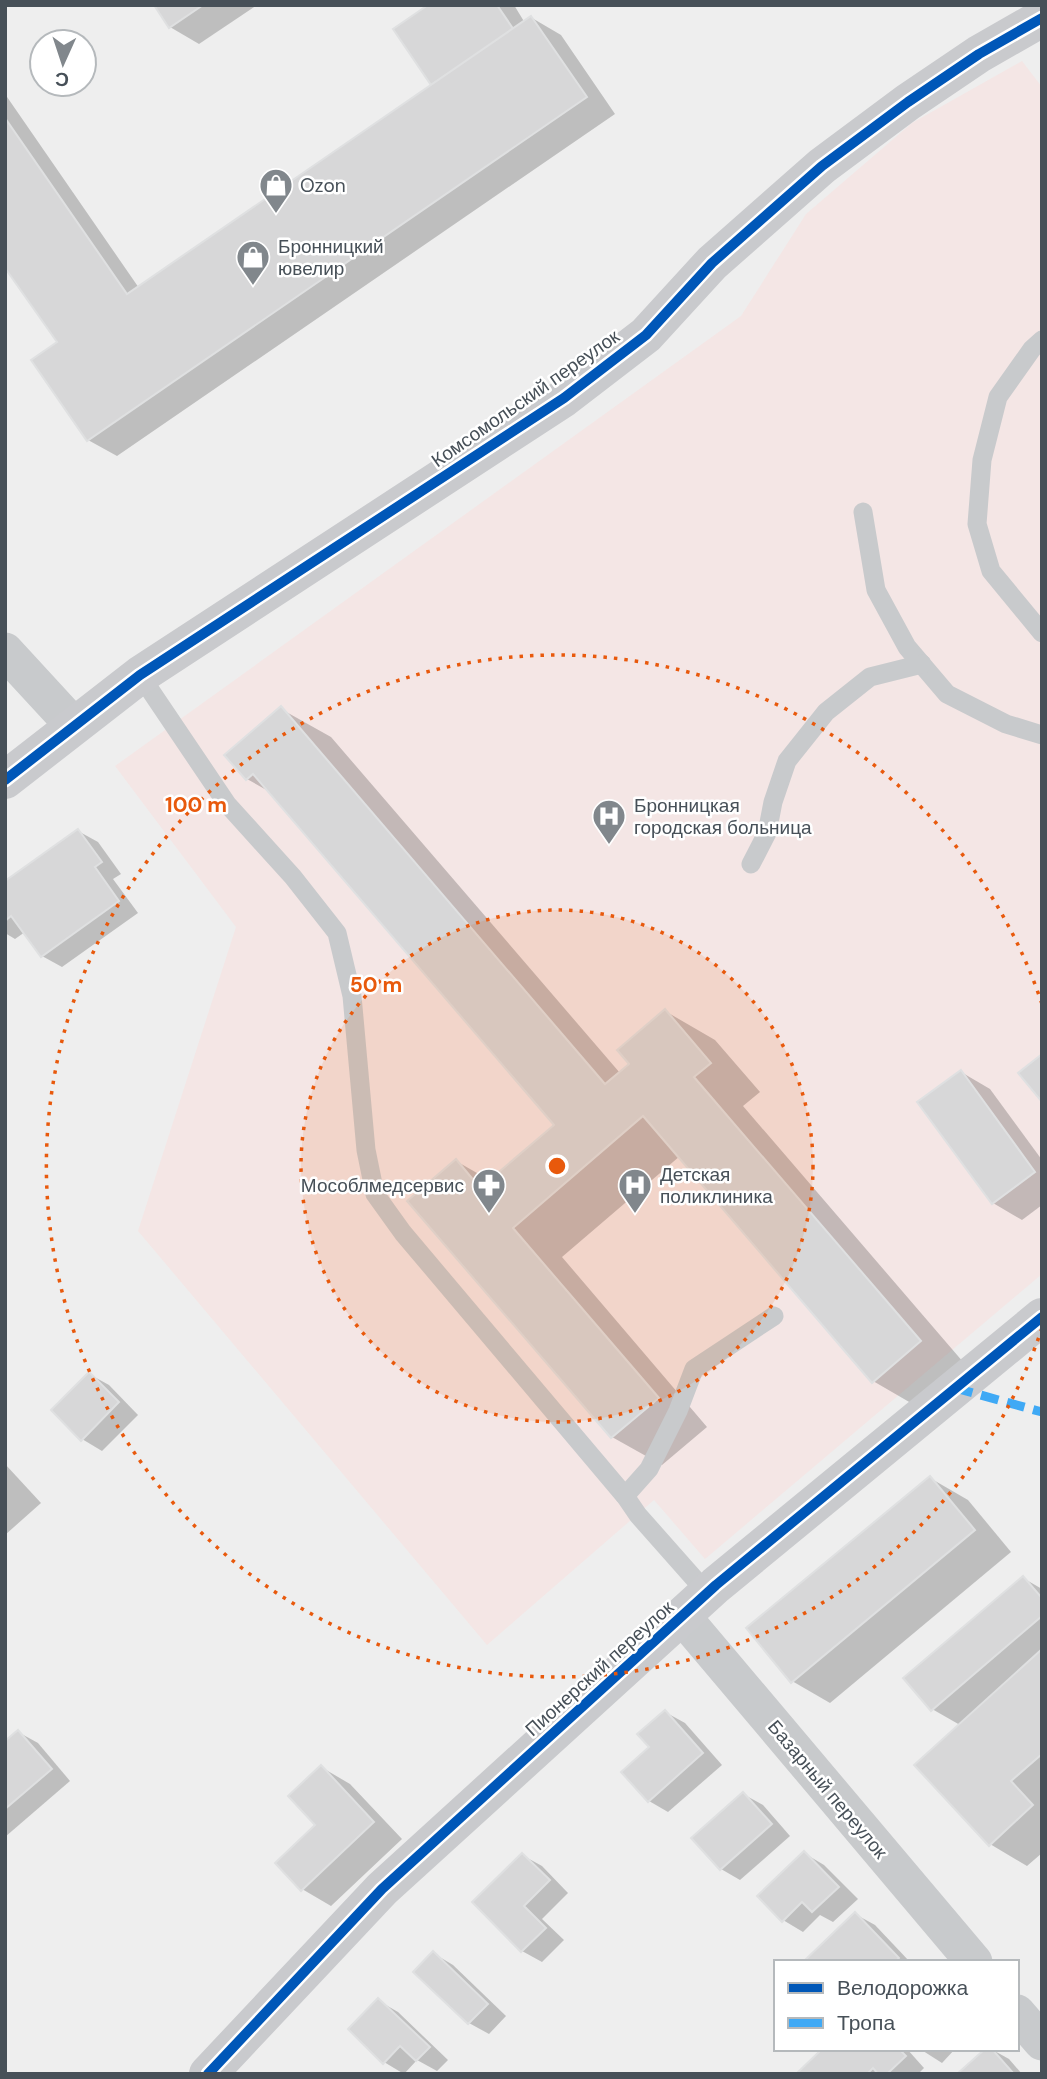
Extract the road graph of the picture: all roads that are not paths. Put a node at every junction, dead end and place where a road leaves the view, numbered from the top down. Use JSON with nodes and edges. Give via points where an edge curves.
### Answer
{"nodes":[{"id":1,"x":1042,"y":18,"type":"edge"},
{"id":2,"x":1042,"y":340,"type":"edge"},
{"id":3,"x":863,"y":512,"type":"dead end"},
{"id":4,"x":1042,"y":633,"type":"edge"},
{"id":5,"x":5,"y":651,"type":"edge"},
{"id":6,"x":922,"y":664,"type":"junction"},
{"id":7,"x":140,"y":675,"type":"junction"},
{"id":8,"x":74,"y":726,"type":"junction"},
{"id":9,"x":1042,"y":735,"type":"edge"},
{"id":10,"x":5,"y":780,"type":"edge"},
{"id":11,"x":751,"y":864,"type":"dead end"},
{"id":12,"x":774,"y":1316,"type":"dead end"},
{"id":13,"x":1042,"y":1317,"type":"edge"},
{"id":14,"x":625,"y":1496,"type":"junction"},
{"id":15,"x":695,"y":1604,"type":"junction"},
{"id":16,"x":972,"y":1960,"type":"edge"},
{"id":17,"x":1019,"y":2015,"type":"edge"},
{"id":18,"x":1042,"y":2042,"type":"edge"},
{"id":19,"x":208,"y":2074,"type":"edge"}],
"edges":[{"from":1,"to":7,"type":"street","name":"Комсомольский переулок","via":[[908,102],[822,166],[712,263],[646,335],[597,374]]},
{"from":2,"to":4,"type":"lane","via":[[998,397],[982,460],[978,524],[991,571]]},
{"from":3,"to":6,"type":"lane","via":[[876,590]]},
{"from":5,"to":8,"type":"street"},
{"from":6,"to":9,"type":"lane","via":[[947,694],[1006,724]]},
{"from":6,"to":11,"type":"lane","via":[[870,677],[826,712],[787,761],[767,833]]},
{"from":7,"to":8,"type":"street","name":"Комсомольский переулок"},
{"from":7,"to":14,"type":"lane","via":[[227,804],[337,933],[352,996],[366,1150],[375,1194]]},
{"from":8,"to":10,"type":"street","name":"Комсомольский переулок"},
{"from":12,"to":14,"type":"lane","via":[[694,1369],[649,1469]]},
{"from":13,"to":15,"type":"street","name":"Пионерский переулок"},
{"from":14,"to":15,"type":"lane"},
{"from":15,"to":16,"type":"street","name":"Базарный переулок"},
{"from":15,"to":19,"type":"street","name":"Пионерский переулок","via":[[382,1889]]},
{"from":17,"to":18,"type":"street"}]}
